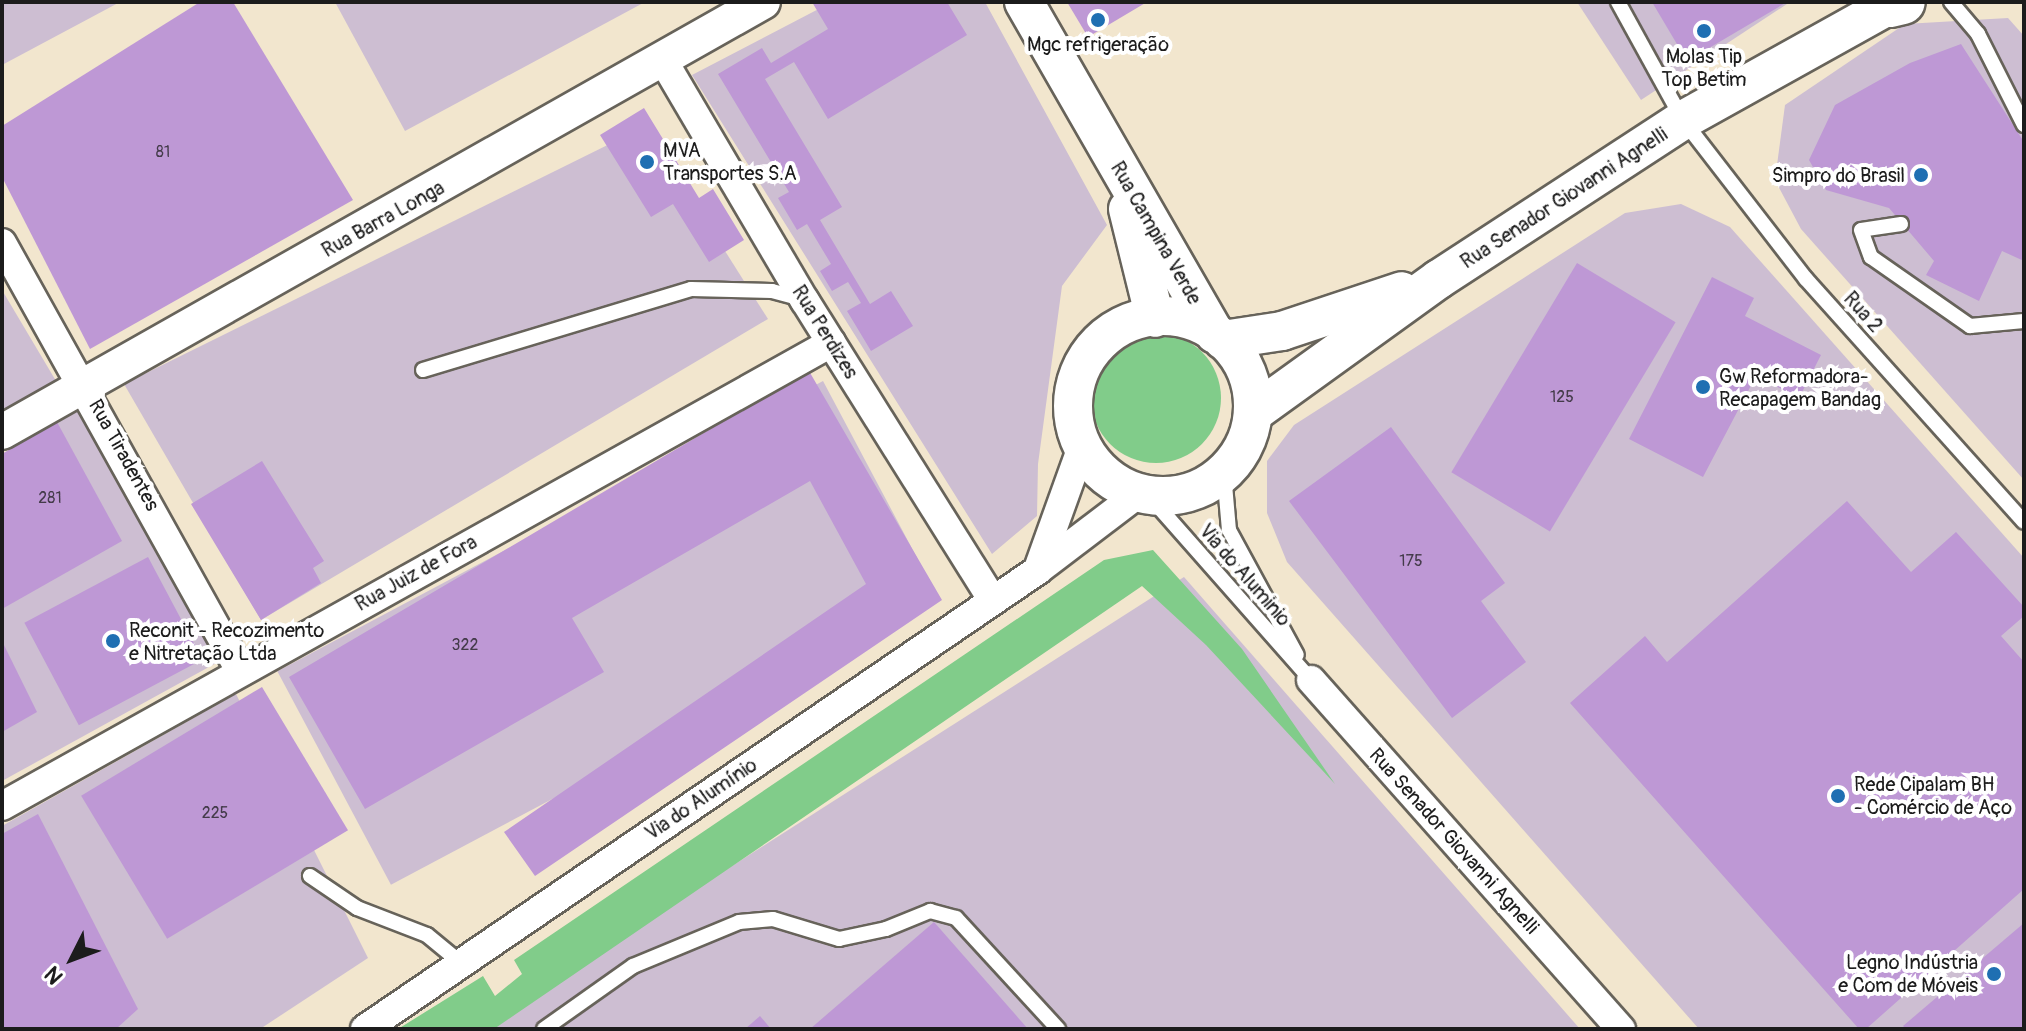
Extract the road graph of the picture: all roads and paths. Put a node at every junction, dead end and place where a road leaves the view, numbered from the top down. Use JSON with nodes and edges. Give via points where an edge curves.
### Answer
{"nodes":[{"id":1,"x":763,"y":2,"type":"edge"},
{"id":2,"x":1024,"y":2,"type":"edge"},
{"id":3,"x":1618,"y":2,"type":"edge"},
{"id":4,"x":1951,"y":2,"type":"edge"},
{"id":5,"x":1896,"y":3,"type":"edge"},
{"id":6,"x":664,"y":62,"type":"junction"},
{"id":7,"x":1683,"y":120,"type":"junction"},
{"id":8,"x":2024,"y":125,"type":"edge"},
{"id":9,"x":1098,"y":132,"type":"junction"},
{"id":10,"x":1901,"y":224,"type":"dead end"},
{"id":11,"x":2,"y":243,"type":"edge"},
{"id":12,"x":1439,"y":279,"type":"junction"},
{"id":13,"x":805,"y":301,"type":"junction"},
{"id":14,"x":1155,"y":318,"type":"junction"},
{"id":15,"x":2024,"y":321,"type":"edge"},
{"id":16,"x":1219,"y":337,"type":"junction"},
{"id":17,"x":831,"y":343,"type":"junction"},
{"id":18,"x":423,"y":370,"type":"dead end"},
{"id":19,"x":85,"y":385,"type":"junction"},
{"id":20,"x":1253,"y":413,"type":"junction"},
{"id":21,"x":2,"y":432,"type":"edge"},
{"id":22,"x":1082,"y":447,"type":"junction"},
{"id":23,"x":1224,"y":473,"type":"junction"},
{"id":24,"x":1144,"y":494,"type":"junction"},
{"id":25,"x":2024,"y":522,"type":"edge"},
{"id":26,"x":1038,"y":570,"type":"junction"},
{"id":27,"x":992,"y":599,"type":"junction"},
{"id":28,"x":240,"y":670,"type":"junction"},
{"id":29,"x":1311,"y":680,"type":"junction"},
{"id":30,"x":2,"y":806,"type":"edge"},
{"id":31,"x":310,"y":876,"type":"dead end"},
{"id":32,"x":461,"y":963,"type":"junction"},
{"id":33,"x":365,"y":1029,"type":"edge"},
{"id":34,"x":544,"y":1029,"type":"edge"},
{"id":35,"x":1058,"y":1029,"type":"edge"},
{"id":36,"x":1621,"y":1029,"type":"edge"}],
"edges":[{"from":1,"to":6,"type":"street","name":"Rua Barra Longa"},
{"from":2,"to":9,"type":"main road","name":"Rua Campina Verde"},
{"from":3,"to":7,"type":"lane","name":"Rua 2"},
{"from":4,"to":8,"type":"lane","via":[[1978,34]]},
{"from":5,"to":7,"type":"main road","name":"Rua Senador Giovanni Agnelli"},
{"from":6,"to":13,"type":"street","name":"Rua Perdizes"},
{"from":6,"to":19,"type":"street","name":"Rua Barra Longa"},
{"from":7,"to":12,"type":"main road","name":"Rua Senador Giovanni Agnelli"},
{"from":7,"to":25,"type":"lane","name":"Rua 2","via":[[1806,279]]},
{"from":9,"to":14,"type":"main road","name":"Rua Campina Verde","via":[[1129,211]]},
{"from":9,"to":16,"type":"main road","name":"Rua Campina Verde"},
{"from":10,"to":15,"type":"lane","via":[[1861,230],[1871,257],[1970,326]]},
{"from":11,"to":19,"type":"street","name":"Rua Tiradentes"},
{"from":12,"to":16,"type":"main road","via":[[1282,331]]},
{"from":12,"to":20,"type":"main road","name":"Rua Senador Giovanni Agnelli"},
{"from":13,"to":17,"type":"street","name":"Rua Perdizes"},
{"from":13,"to":18,"type":"lane","via":[[772,291],[691,289]]},
{"from":14,"to":16,"type":"main road","via":[[1191,321]]},
{"from":14,"to":22,"type":"main road","via":[[1115,330],[1080,369],[1073,408]]},
{"from":16,"to":20,"type":"main road","via":[[1246,373]]},
{"from":17,"to":27,"type":"street","name":"Rua Perdizes"},
{"from":17,"to":28,"type":"street","name":"Rua Juiz de Fora"},
{"from":19,"to":21,"type":"street","name":"Rua Barra Longa"},
{"from":19,"to":28,"type":"street","name":"Rua Tiradentes"},
{"from":20,"to":23,"type":"main road","via":[[1248,435]]},
{"from":22,"to":24,"type":"main road","via":[[1096,468]]},
{"from":22,"to":26,"type":"street"},
{"from":23,"to":24,"type":"main road","via":[[1189,492]]},
{"from":23,"to":29,"type":"lane","name":"Rua Senador Giovanni Agnelli","via":[[1229,530]]},
{"from":24,"to":26,"type":"street","name":"Via do Alumínio"},
{"from":24,"to":29,"type":"lane","name":"Via do Aluminio"},
{"from":26,"to":27,"type":"street","name":"Via do Alumínio"},
{"from":27,"to":32,"type":"street","name":"Via do Alumínio"},
{"from":28,"to":30,"type":"street","name":"Rua Juiz de Fora"},
{"from":29,"to":36,"type":"street","name":"Rua Senador Giovanni Agnelli"},
{"from":31,"to":32,"type":"lane","via":[[357,908],[427,935]]},
{"from":32,"to":33,"type":"street","name":"Via do Alumínio"},
{"from":34,"to":35,"type":"lane","via":[[633,966],[739,922],[773,919],[839,939],[886,929],[930,911],[956,918]]}]}
